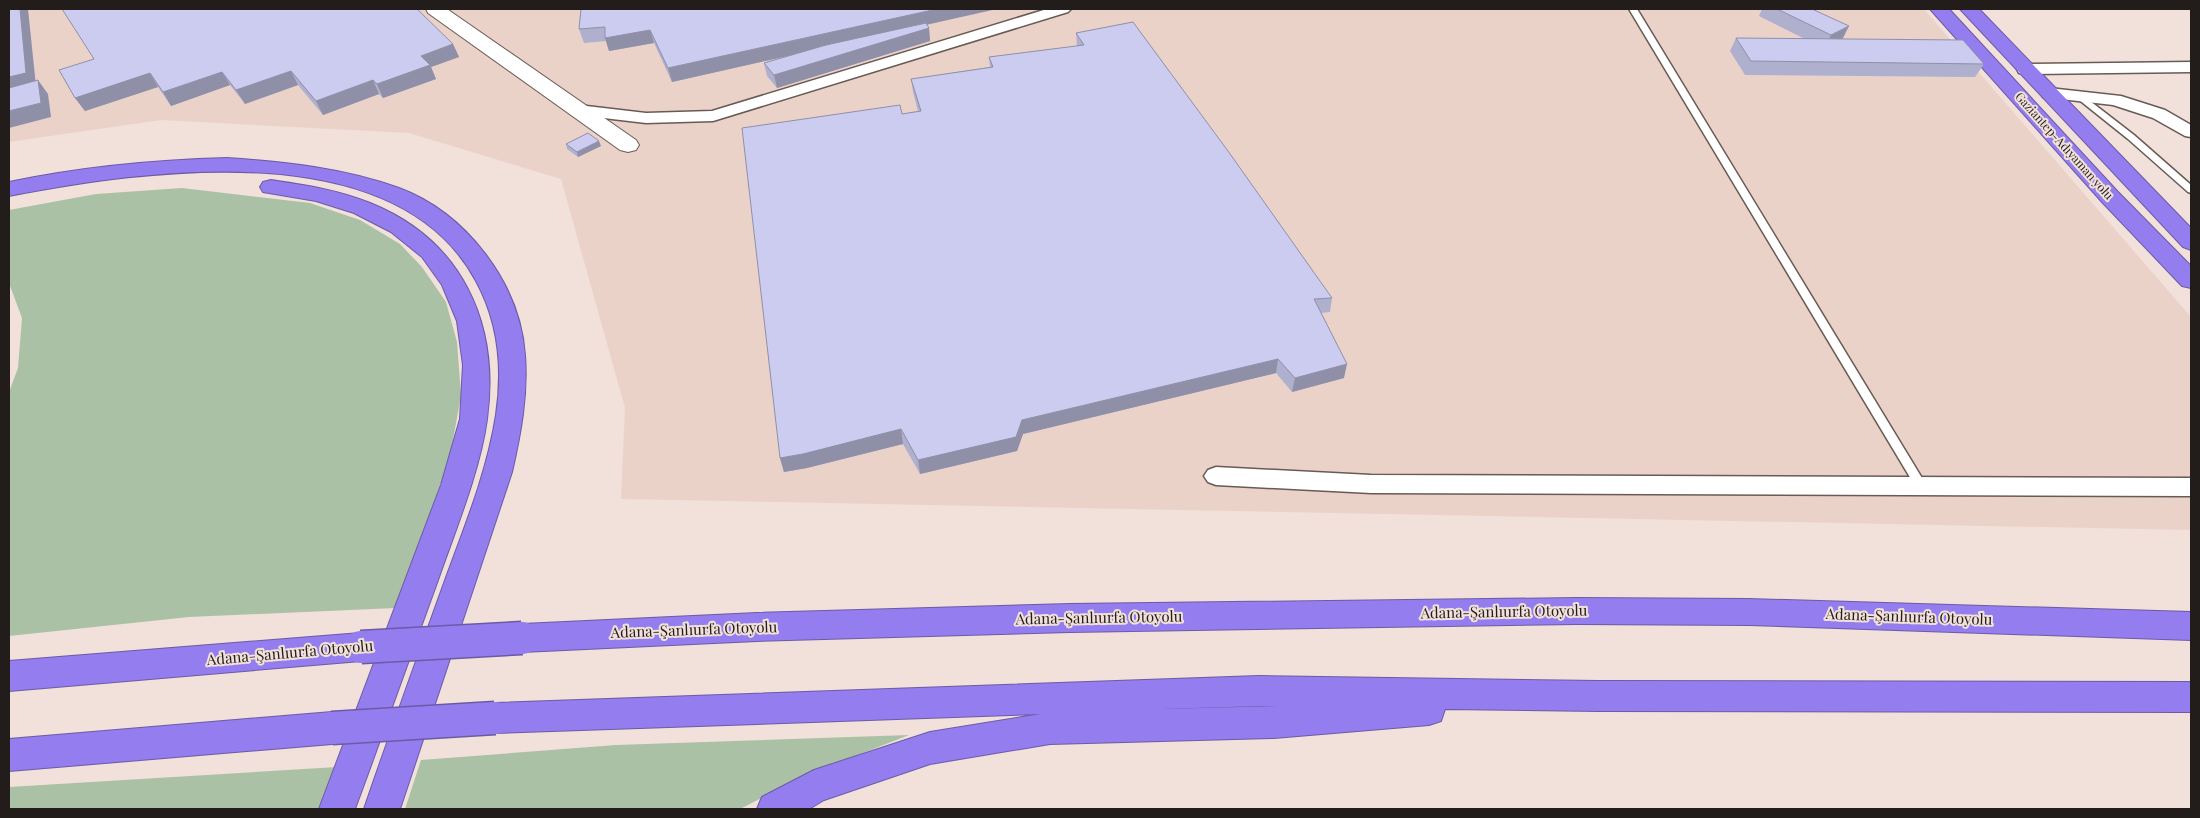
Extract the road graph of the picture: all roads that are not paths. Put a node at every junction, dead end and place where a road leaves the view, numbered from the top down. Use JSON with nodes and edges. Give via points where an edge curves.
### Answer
{"nodes":[{"id":1,"x":435,"y":9,"type":"edge"},
{"id":2,"x":1063,"y":9,"type":"edge"},
{"id":3,"x":1633,"y":9,"type":"edge"},
{"id":4,"x":1939,"y":9,"type":"edge"},
{"id":5,"x":1969,"y":9,"type":"edge"},
{"id":6,"x":2191,"y":67,"type":"edge"},
{"id":7,"x":2025,"y":68,"type":"junction"},
{"id":8,"x":2049,"y":93,"type":"junction"},
{"id":9,"x":2081,"y":97,"type":"junction"},
{"id":10,"x":578,"y":110,"type":"junction"},
{"id":11,"x":2191,"y":132,"type":"edge"},
{"id":12,"x":628,"y":145,"type":"dead end"},
{"id":13,"x":9,"y":189,"type":"edge"},
{"id":14,"x":2191,"y":190,"type":"edge"},
{"id":15,"x":9,"y":204,"type":"edge"},
{"id":16,"x":2191,"y":242,"type":"edge"},
{"id":17,"x":2191,"y":280,"type":"edge"},
{"id":18,"x":1216,"y":476,"type":"dead end"},
{"id":19,"x":1921,"y":486,"type":"junction"},
{"id":20,"x":2191,"y":487,"type":"edge"},
{"id":21,"x":2191,"y":626,"type":"edge"},
{"id":22,"x":10,"y":676,"type":"edge"},
{"id":23,"x":1598,"y":696,"type":"junction"},
{"id":24,"x":2191,"y":697,"type":"edge"},
{"id":25,"x":9,"y":755,"type":"edge"},
{"id":26,"x":338,"y":809,"type":"edge"},
{"id":27,"x":382,"y":809,"type":"edge"},
{"id":28,"x":774,"y":809,"type":"edge"}],
"edges":[{"from":1,"to":10,"type":"street"},
{"from":2,"to":10,"type":"street","via":[[713,116],[646,118]]},
{"from":3,"to":19,"type":"lane"},
{"from":4,"to":17,"type":"highway","name":"Gaziantep-Adıyaman yolu","via":[[2110,197]]},
{"from":5,"to":7,"type":"highway","name":"Gaziantep-Adıyaman yolu"},
{"from":6,"to":7,"type":"street"},
{"from":7,"to":8,"type":"highway","name":"Gaziantep-Adıyaman yolu"},
{"from":8,"to":9,"type":"street"},
{"from":8,"to":16,"type":"highway","name":"Gaziantep-Adıyaman yolu"},
{"from":9,"to":11,"type":"street","via":[[2115,100],[2159,114]]},
{"from":9,"to":14,"type":"lane"},
{"from":10,"to":12,"type":"street"},
{"from":13,"to":27,"type":"highway","via":[[96,172],[166,166],[248,166],[345,179],[380,190],[436,218],[476,260],[496,292],[506,320],[512,355],[510,408],[498,471]]},
{"from":15,"to":26,"type":"highway","via":[[57,194],[163,182],[238,183],[296,189],[327,196],[389,220],[429,250],[464,299],[473,327],[478,360],[474,416],[457,485]]},
{"from":18,"to":19,"type":"street","via":[[1371,484]]},
{"from":19,"to":20,"type":"street"},
{"from":21,"to":22,"type":"highway","name":"Adana-Şanlıurfa Otoyolu","bridge":true,"via":[[1749,612],[1577,611],[1070,618],[522,638],[361,647]]},
{"from":23,"to":24,"type":"highway"},
{"from":23,"to":25,"type":"highway","bridge":true,"via":[[1259,691],[495,718]]},
{"from":23,"to":28,"type":"highway","via":[[1274,722],[1050,728],[930,748],[814,787]]}]}
